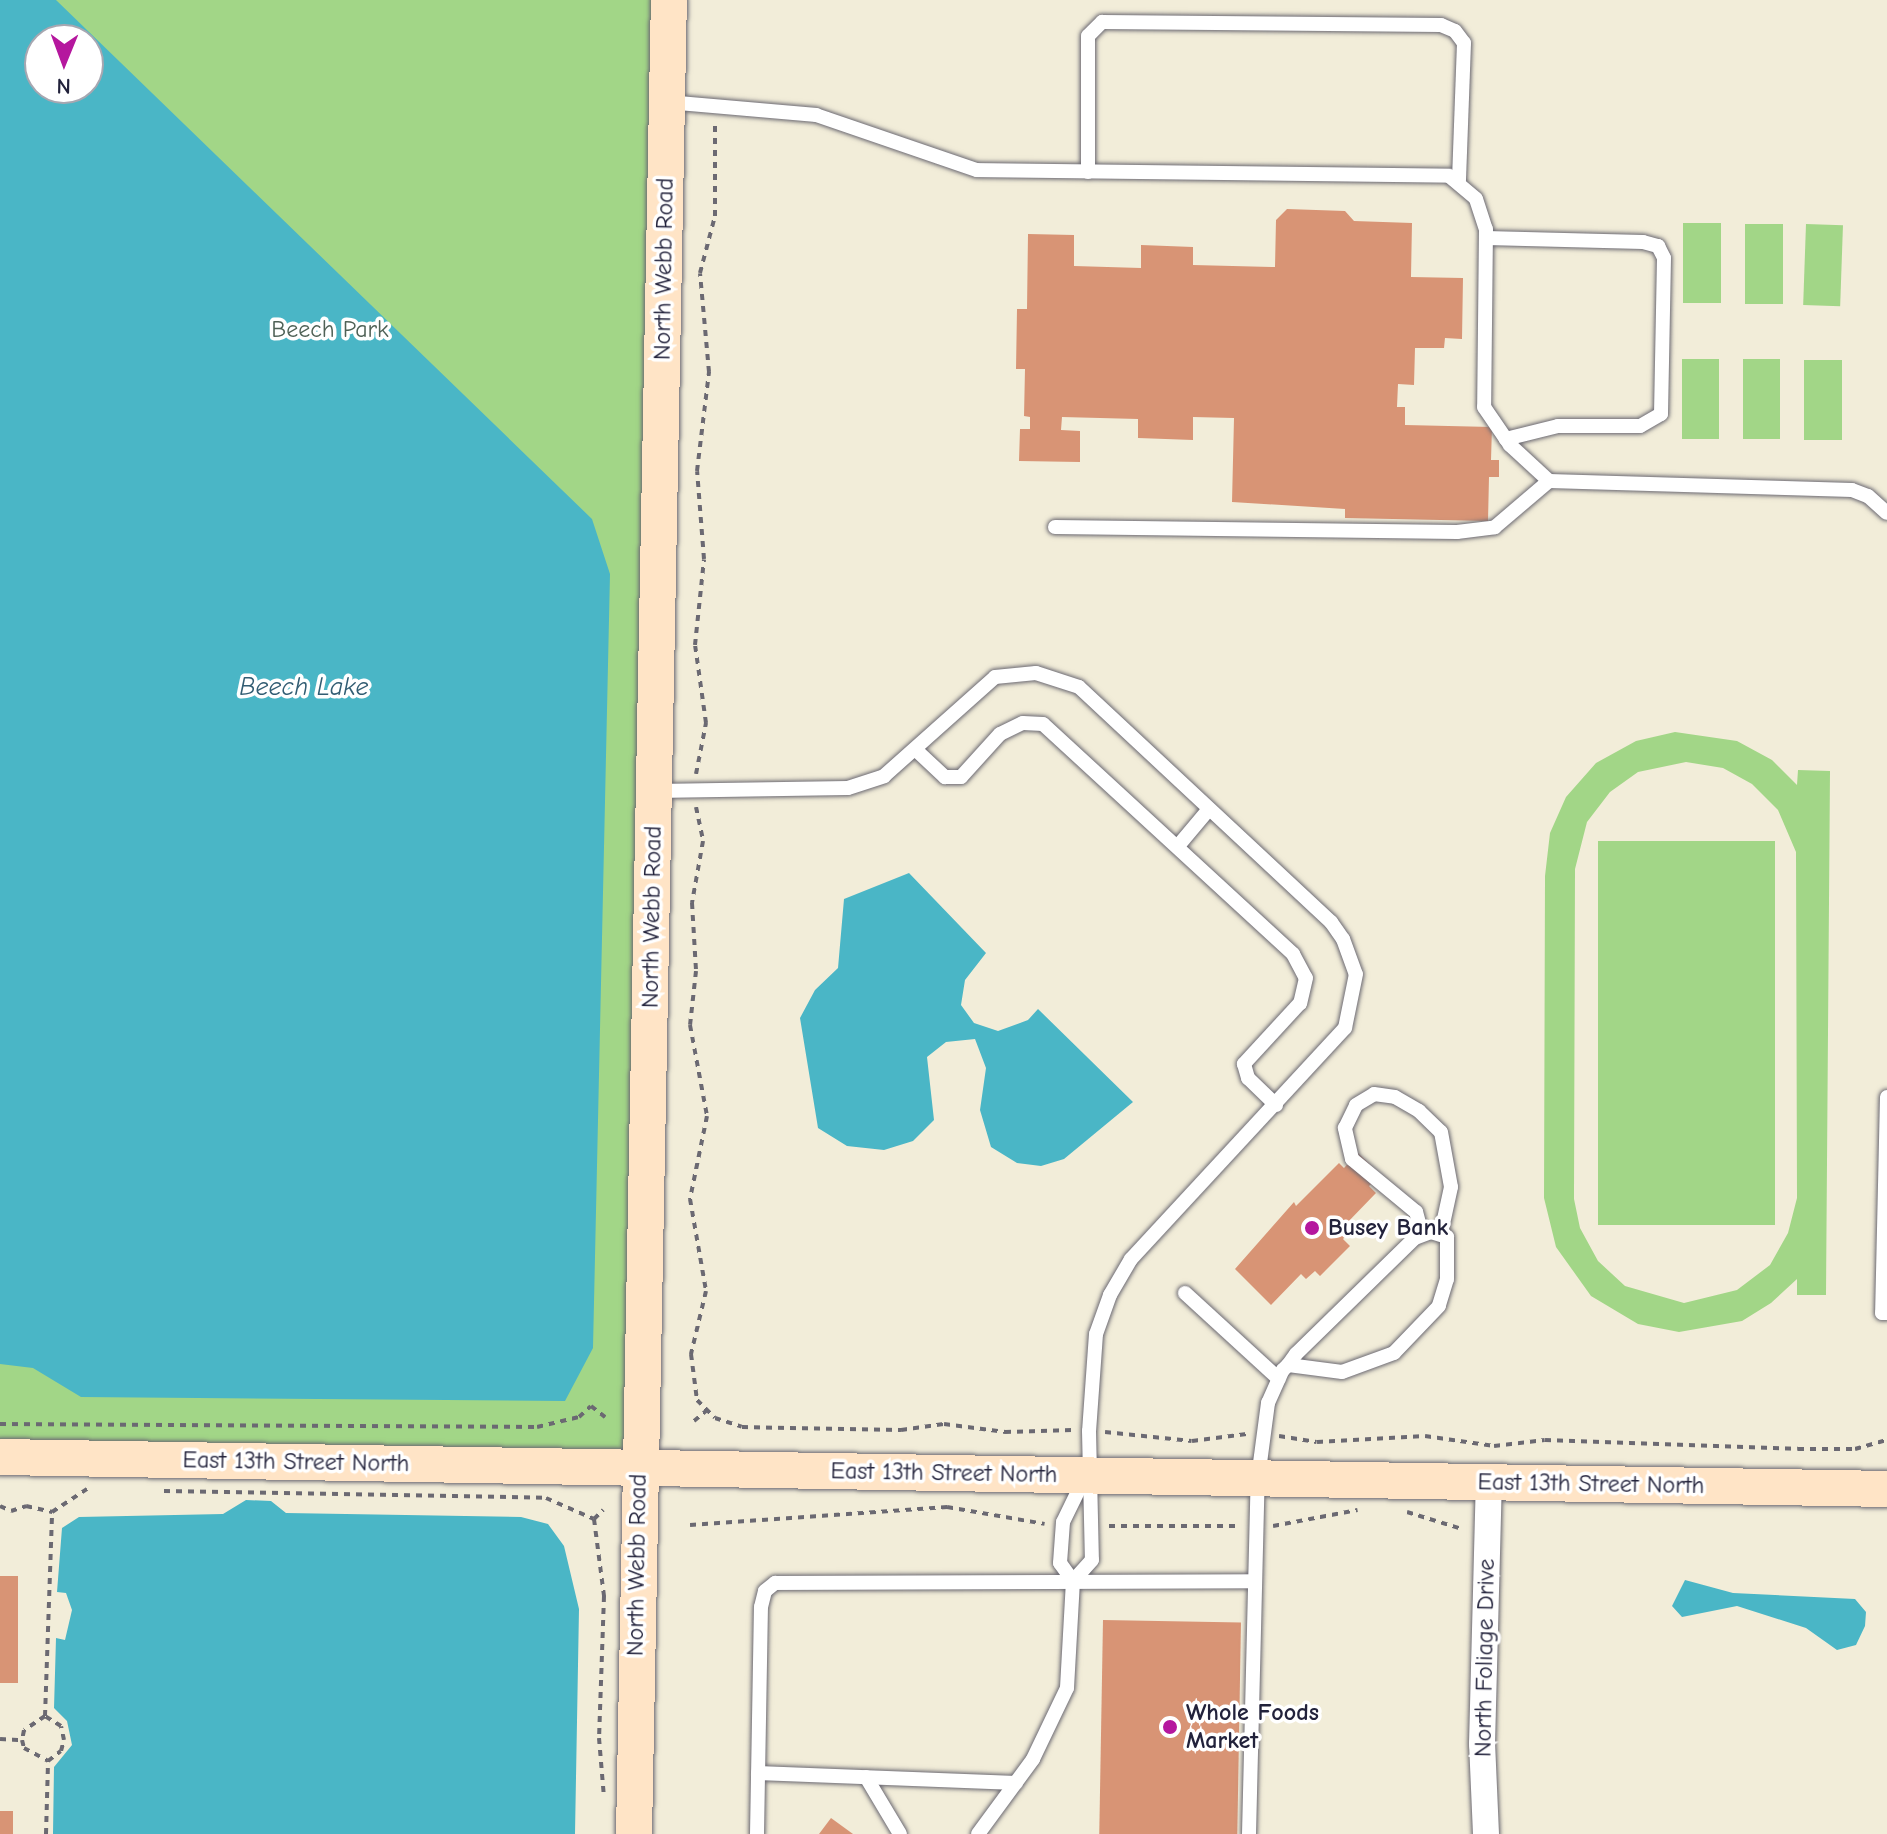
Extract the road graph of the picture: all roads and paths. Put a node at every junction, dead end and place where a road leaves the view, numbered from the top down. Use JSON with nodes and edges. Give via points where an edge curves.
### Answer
{"nodes":[{"id":1,"x":669,"y":0,"type":"edge"},
{"id":2,"x":667,"y":102,"type":"junction"},
{"id":3,"x":716,"y":104,"type":"junction"},
{"id":4,"x":1088,"y":172,"type":"junction"},
{"id":5,"x":1459,"y":182,"type":"junction"},
{"id":6,"x":1486,"y":238,"type":"junction"},
{"id":7,"x":1506,"y":439,"type":"junction"},
{"id":8,"x":1549,"y":481,"type":"junction"},
{"id":9,"x":1887,"y":513,"type":"edge"},
{"id":10,"x":1055,"y":527,"type":"dead end"},
{"id":11,"x":916,"y":750,"type":"junction"},
{"id":12,"x":655,"y":791,"type":"junction"},
{"id":13,"x":695,"y":791,"type":"junction"},
{"id":14,"x":1209,"y":809,"type":"junction"},
{"id":15,"x":1178,"y":846,"type":"junction"},
{"id":16,"x":1887,"y":1097,"type":"edge"},
{"id":17,"x":1276,"y":1105,"type":"junction"},
{"id":18,"x":1441,"y":1233,"type":"junction"},
{"id":19,"x":1422,"y":1234,"type":"junction"},
{"id":20,"x":1185,"y":1293,"type":"dead end"},
{"id":21,"x":1887,"y":1313,"type":"edge"},
{"id":22,"x":1288,"y":1365,"type":"junction"},
{"id":23,"x":1279,"y":1379,"type":"junction"},
{"id":24,"x":706,"y":1411,"type":"junction"},
{"id":25,"x":605,"y":1417,"type":"dead end"},
{"id":26,"x":694,"y":1421,"type":"dead end"},
{"id":27,"x":0,"y":1424,"type":"edge"},
{"id":28,"x":1089,"y":1431,"type":"junction"},
{"id":29,"x":1262,"y":1434,"type":"junction"},
{"id":30,"x":1887,"y":1440,"type":"edge"},
{"id":31,"x":0,"y":1457,"type":"edge"},
{"id":32,"x":639,"y":1467,"type":"junction"},
{"id":33,"x":1086,"y":1475,"type":"junction"},
{"id":34,"x":1258,"y":1478,"type":"junction"},
{"id":35,"x":1489,"y":1482,"type":"junction"},
{"id":36,"x":101,"y":1488,"type":"dead end"},
{"id":37,"x":1887,"y":1489,"type":"edge"},
{"id":38,"x":151,"y":1490,"type":"dead end"},
{"id":39,"x":0,"y":1506,"type":"edge"},
{"id":40,"x":603,"y":1510,"type":"dead end"},
{"id":41,"x":52,"y":1512,"type":"junction"},
{"id":42,"x":594,"y":1519,"type":"junction"},
{"id":43,"x":1073,"y":1581,"type":"junction"},
{"id":44,"x":1255,"y":1581,"type":"junction"},
{"id":45,"x":45,"y":1716,"type":"junction"},
{"id":46,"x":0,"y":1739,"type":"edge"},
{"id":47,"x":22,"y":1740,"type":"junction"},
{"id":48,"x":48,"y":1761,"type":"junction"},
{"id":49,"x":758,"y":1773,"type":"junction"},
{"id":50,"x":866,"y":1777,"type":"junction"},
{"id":51,"x":1016,"y":1783,"type":"junction"},
{"id":52,"x":604,"y":1801,"type":"dead end"},
{"id":53,"x":46,"y":1834,"type":"edge"},
{"id":54,"x":634,"y":1834,"type":"edge"},
{"id":55,"x":757,"y":1834,"type":"edge"},
{"id":56,"x":900,"y":1834,"type":"edge"},
{"id":57,"x":978,"y":1834,"type":"edge"},
{"id":58,"x":1249,"y":1834,"type":"edge"},
{"id":59,"x":1486,"y":1834,"type":"edge"}],
"edges":[{"from":1,"to":2,"type":"main road","name":"North Webb Road"},
{"from":2,"to":3,"type":"lane"},
{"from":2,"to":12,"type":"main road","name":"North Webb Road"},
{"from":3,"to":4,"type":"lane","via":[[816,115],[977,170]]},
{"from":3,"to":13,"type":"path","via":[[715,216],[700,273],[709,372],[697,471],[704,559],[695,645],[706,723]]},
{"from":4,"to":5,"type":"lane","via":[[1449,176]]},
{"from":4,"to":5,"type":"lane","via":[[1088,36],[1102,22],[1441,25],[1464,43]]},
{"from":5,"to":6,"type":"lane","via":[[1482,210]]},
{"from":6,"to":7,"type":"lane","via":[[1484,407]]},
{"from":6,"to":7,"type":"lane","via":[[1643,242],[1658,246],[1664,258],[1661,414],[1640,426],[1558,426]]},
{"from":7,"to":8,"type":"lane"},
{"from":8,"to":9,"type":"lane","via":[[1852,490]]},
{"from":8,"to":10,"type":"lane","via":[[1495,527],[1457,532]]},
{"from":11,"to":13,"type":"lane","via":[[884,776],[848,788]]},
{"from":11,"to":14,"type":"lane","via":[[951,711],[995,677],[1036,673],[1079,687]]},
{"from":11,"to":15,"type":"lane","via":[[945,777],[961,777],[1000,734],[1023,723],[1043,724]]},
{"from":12,"to":13,"type":"lane"},
{"from":12,"to":32,"type":"main road","name":"North Webb Road"},
{"from":13,"to":24,"type":"path","via":[[703,841],[692,903],[696,971],[690,1025],[707,1116],[690,1199],[706,1291],[691,1374]]},
{"from":14,"to":15,"type":"lane"},
{"from":14,"to":17,"type":"lane","via":[[1331,922],[1356,974],[1345,1028]]},
{"from":15,"to":17,"type":"lane","via":[[1293,954],[1306,978],[1300,1003],[1244,1064],[1248,1078]]},
{"from":16,"to":21,"type":"lane","via":[[1882,1313]]},
{"from":17,"to":28,"type":"lane","via":[[1131,1259],[1117,1283],[1096,1334]]},
{"from":18,"to":19,"type":"lane"},
{"from":18,"to":19,"type":"lane","via":[[1451,1187],[1441,1132],[1395,1097],[1374,1094],[1356,1105],[1345,1128],[1352,1159],[1416,1212]]},
{"from":18,"to":22,"type":"lane","via":[[1448,1242],[1445,1291],[1408,1341],[1385,1358],[1350,1371],[1317,1373]]},
{"from":19,"to":22,"type":"lane"},
{"from":20,"to":23,"type":"lane"},
{"from":22,"to":23,"type":"lane"},
{"from":23,"to":29,"type":"lane"},
{"from":24,"to":26,"type":"path"},
{"from":24,"to":28,"type":"path","via":[[742,1427],[901,1430],[953,1424],[1005,1432]]},
{"from":25,"to":27,"type":"path","via":[[591,1406],[579,1417],[537,1427]]},
{"from":28,"to":29,"type":"path","via":[[1192,1441]]},
{"from":28,"to":33,"type":"lane"},
{"from":29,"to":30,"type":"path","via":[[1317,1442],[1425,1436],[1494,1446],[1545,1440],[1798,1449],[1855,1449]]},
{"from":29,"to":34,"type":"lane"},
{"from":31,"to":32,"type":"main road","name":"East 13th Street North"},
{"from":32,"to":33,"type":"main road","name":"East 13th Street North"},
{"from":32,"to":54,"type":"main road","name":"North Webb Road"},
{"from":33,"to":34,"type":"main road","name":"East 13th Street North"},
{"from":33,"to":43,"type":"lane","via":[[1094,1521],[1092,1560]]},
{"from":33,"to":43,"type":"lane","via":[[1063,1522],[1060,1563]]},
{"from":34,"to":35,"type":"main road","name":"East 13th Street North"},
{"from":34,"to":44,"type":"lane"},
{"from":35,"to":37,"type":"main road","name":"East 13th Street North"},
{"from":35,"to":59,"type":"street","name":"North Foliage Drive","via":[[1482,1744]]},
{"from":36,"to":41,"type":"path","via":[[88,1488]]},
{"from":38,"to":42,"type":"path","via":[[546,1498]]},
{"from":39,"to":41,"type":"path"},
{"from":40,"to":42,"type":"path"},
{"from":41,"to":45,"type":"path"},
{"from":42,"to":52,"type":"path","via":[[604,1596],[599,1738]]},
{"from":43,"to":44,"type":"lane"},
{"from":43,"to":49,"type":"lane","via":[[775,1583],[765,1591],[761,1607]]},
{"from":43,"to":51,"type":"lane","via":[[1067,1688]]},
{"from":44,"to":58,"type":"lane"},
{"from":45,"to":47,"type":"path","via":[[24,1730]]},
{"from":45,"to":48,"type":"path","via":[[61,1726],[64,1740],[61,1751]]},
{"from":46,"to":47,"type":"path"},
{"from":47,"to":48,"type":"path","via":[[24,1748]]},
{"from":48,"to":53,"type":"path"},
{"from":49,"to":50,"type":"lane"},
{"from":49,"to":55,"type":"lane"},
{"from":50,"to":51,"type":"lane"},
{"from":50,"to":56,"type":"lane"},
{"from":51,"to":57,"type":"lane"}]}
